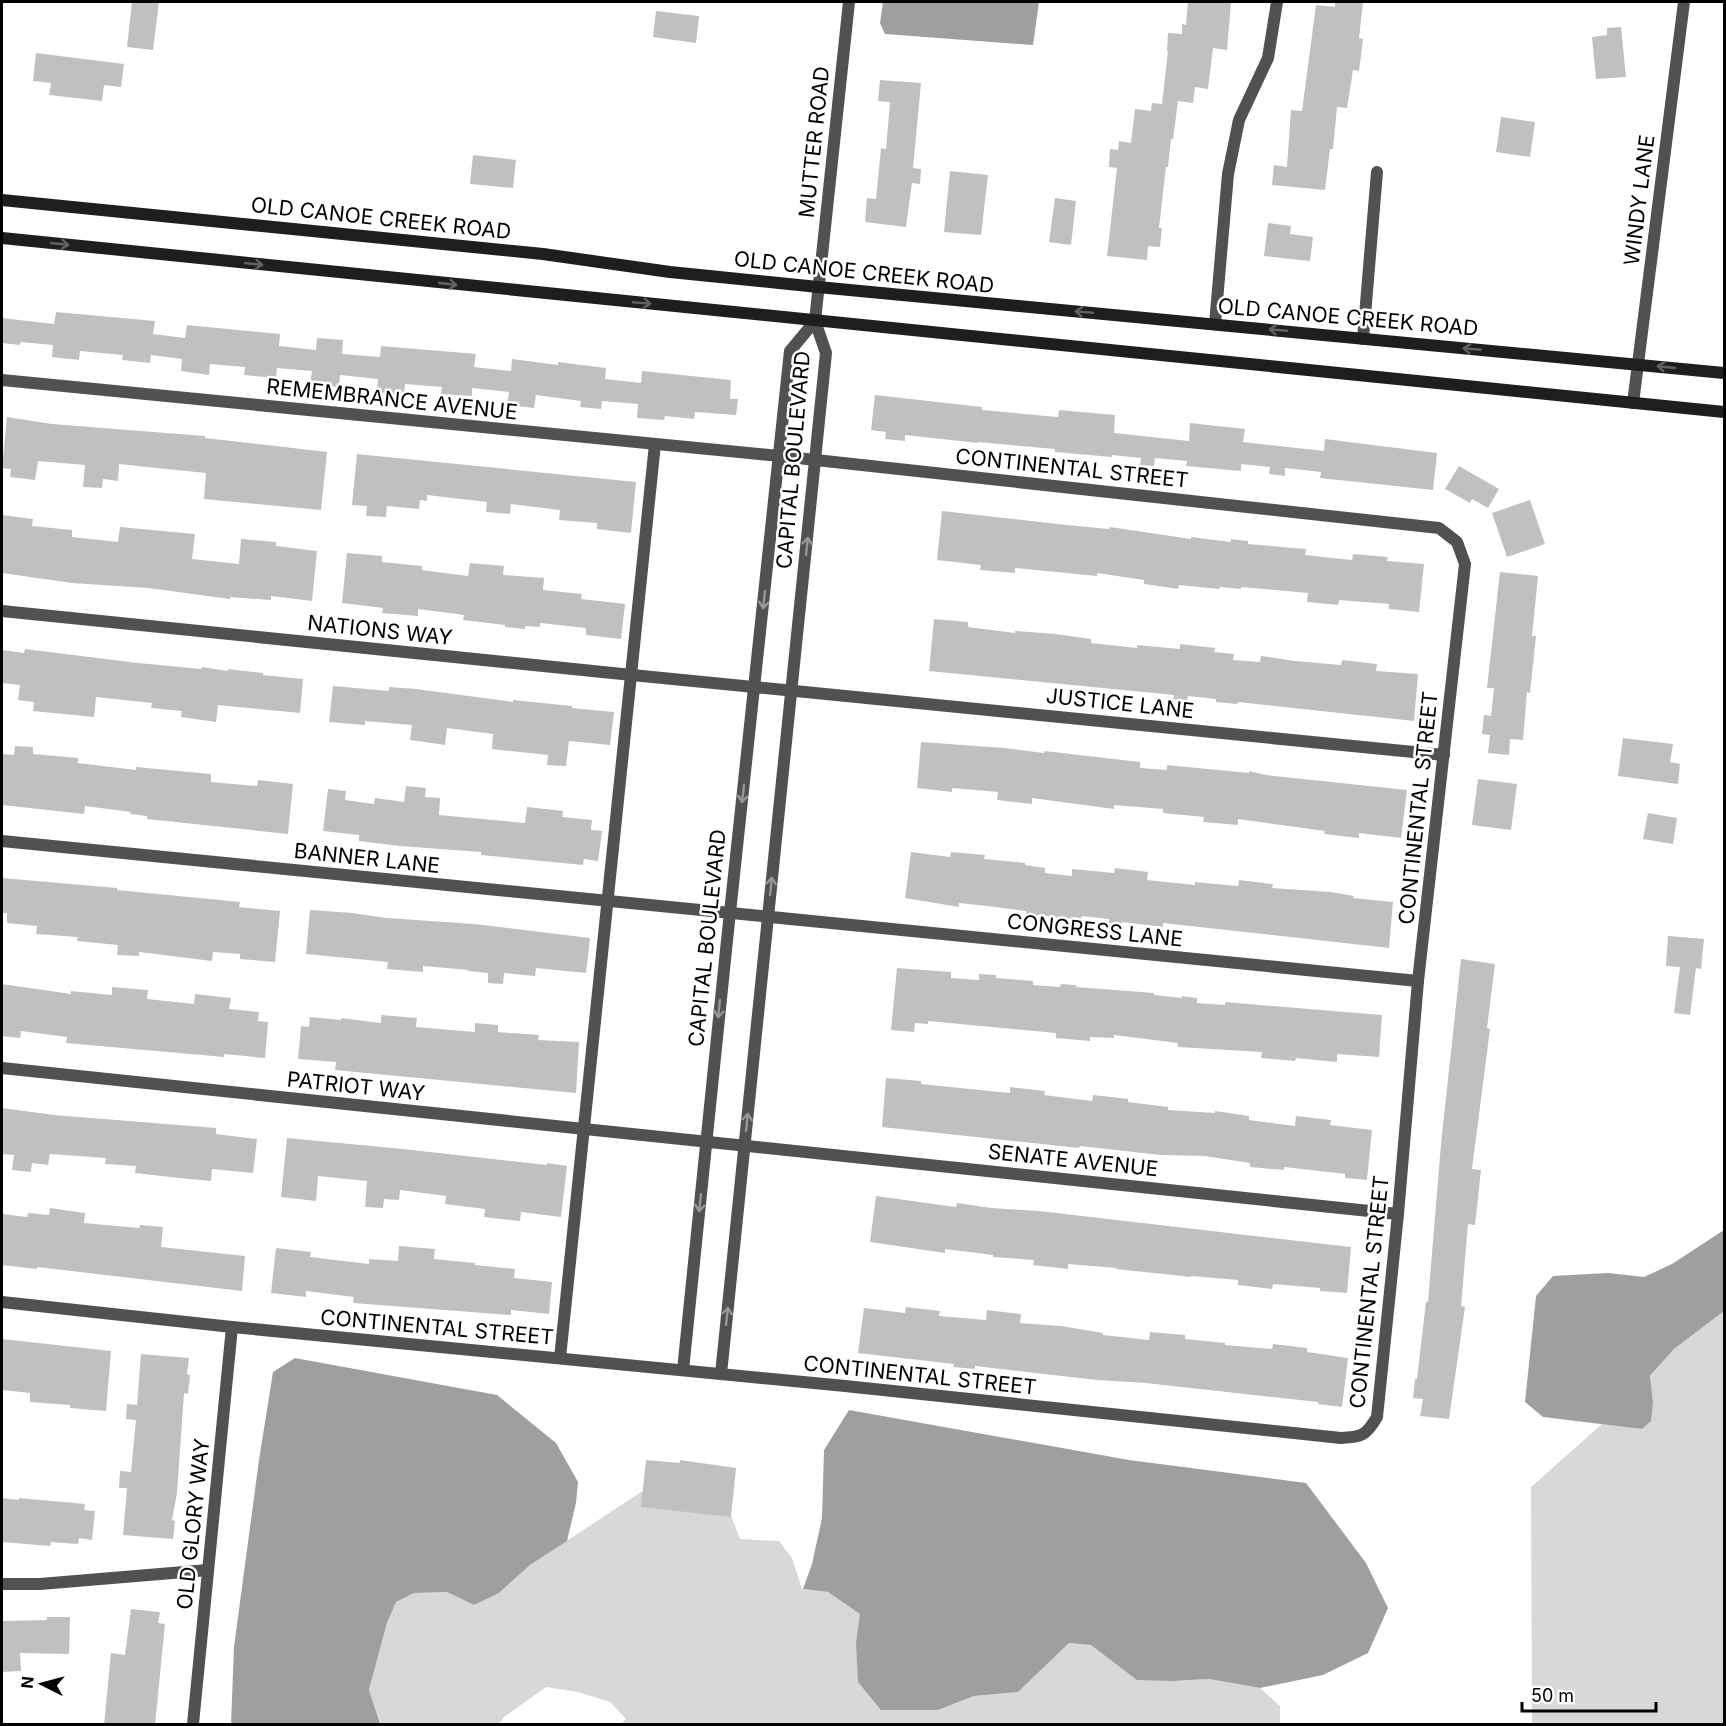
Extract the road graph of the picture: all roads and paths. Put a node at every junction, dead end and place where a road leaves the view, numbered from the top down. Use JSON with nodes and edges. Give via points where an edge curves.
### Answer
{"nodes":[{"id":1,"x":849,"y":2,"type":"edge"},
{"id":2,"x":1277,"y":2,"type":"edge"},
{"id":3,"x":1684,"y":2,"type":"edge"},
{"id":4,"x":1377,"y":172,"type":"dead end"},
{"id":5,"x":2,"y":200,"type":"edge"},
{"id":6,"x":2,"y":238,"type":"edge"},
{"id":7,"x":818,"y":287,"type":"junction"},
{"id":8,"x":815,"y":321,"type":"junction"},
{"id":9,"x":1215,"y":324,"type":"junction"},
{"id":10,"x":1363,"y":339,"type":"junction"},
{"id":11,"x":1638,"y":364,"type":"junction"},
{"id":12,"x":1725,"y":373,"type":"edge"},
{"id":13,"x":2,"y":380,"type":"edge"},
{"id":14,"x":1633,"y":403,"type":"junction"},
{"id":15,"x":1725,"y":412,"type":"edge"},
{"id":16,"x":654,"y":444,"type":"junction"},
{"id":17,"x":779,"y":456,"type":"junction"},
{"id":18,"x":816,"y":460,"type":"junction"},
{"id":19,"x":2,"y":611,"type":"edge"},
{"id":20,"x":632,"y":675,"type":"junction"},
{"id":21,"x":755,"y":687,"type":"junction"},
{"id":22,"x":792,"y":690,"type":"junction"},
{"id":23,"x":1444,"y":755,"type":"junction"},
{"id":24,"x":2,"y":841,"type":"edge"},
{"id":25,"x":606,"y":902,"type":"junction"},
{"id":26,"x":729,"y":914,"type":"junction"},
{"id":27,"x":768,"y":918,"type":"junction"},
{"id":28,"x":1418,"y":981,"type":"junction"},
{"id":29,"x":2,"y":1068,"type":"edge"},
{"id":30,"x":584,"y":1129,"type":"junction"},
{"id":31,"x":706,"y":1142,"type":"junction"},
{"id":32,"x":745,"y":1145,"type":"junction"},
{"id":33,"x":1398,"y":1214,"type":"junction"},
{"id":34,"x":2,"y":1302,"type":"edge"},
{"id":35,"x":232,"y":1327,"type":"junction"},
{"id":36,"x":560,"y":1358,"type":"junction"},
{"id":37,"x":683,"y":1370,"type":"junction"},
{"id":38,"x":721,"y":1374,"type":"junction"},
{"id":39,"x":208,"y":1570,"type":"junction"},
{"id":40,"x":2,"y":1584,"type":"edge"},
{"id":41,"x":193,"y":1725,"type":"edge"}],
"edges":[{"from":1,"to":7,"type":"street","name":"MUTTER ROAD"},
{"from":2,"to":9,"type":"street","via":[[1268,58],[1239,120],[1228,174]]},
{"from":3,"to":11,"type":"street","name":"WINDY LANE"},
{"from":4,"to":10,"type":"street"},
{"from":5,"to":7,"type":"main road","name":"OLD CANOE CREEK ROAD","via":[[543,254]]},
{"from":6,"to":8,"type":"main road","one_way":true},
{"from":7,"to":8,"type":"street","name":"MUTTER ROAD"},
{"from":9,"to":7,"type":"main road","name":"OLD CANOE CREEK ROAD","one_way":true},
{"from":8,"to":14,"type":"main road"},
{"from":8,"to":17,"type":"street","name":"CAPITAL BOULEVARD","via":[[790,351]]},
{"from":8,"to":18,"type":"street","name":"CAPITAL BOULEVARD","via":[[826,353]]},
{"from":10,"to":9,"type":"main road","name":"OLD CANOE CREEK ROAD","one_way":true},
{"from":11,"to":10,"type":"main road","name":"OLD CANOE CREEK ROAD","one_way":true},
{"from":12,"to":11,"type":"main road","name":"OLD CANOE CREEK ROAD","one_way":true},
{"from":11,"to":14,"type":"street","name":"WINDY LANE"},
{"from":13,"to":16,"type":"street","name":"REMEMBRANCE AVENUE"},
{"from":14,"to":15,"type":"main road"},
{"from":16,"to":17,"type":"street","name":"REMEMBRANCE AVENUE"},
{"from":16,"to":20,"type":"street"},
{"from":17,"to":18,"type":"street","name":"CONTINENTAL STREET"},
{"from":17,"to":21,"type":"street","name":"CAPITAL BOULEVARD","one_way":true},
{"from":22,"to":18,"type":"street","name":"CAPITAL BOULEVARD","one_way":true},
{"from":18,"to":23,"type":"street","name":"CONTINENTAL STREET","via":[[1439,528],[1458,542],[1465,564]]},
{"from":19,"to":20,"type":"street","name":"NATIONS WAY"},
{"from":20,"to":21,"type":"street","name":"NATIONS WAY"},
{"from":20,"to":25,"type":"street"},
{"from":21,"to":22,"type":"street","name":"JUSTICE LANE"},
{"from":21,"to":26,"type":"street","name":"CAPITAL BOULEVARD","one_way":true},
{"from":22,"to":23,"type":"street","name":"JUSTICE LANE"},
{"from":27,"to":22,"type":"street","name":"CAPITAL BOULEVARD","one_way":true},
{"from":23,"to":28,"type":"street","name":"CONTINENTAL STREET"},
{"from":24,"to":25,"type":"street","name":"BANNER LANE"},
{"from":25,"to":26,"type":"street","name":"BANNER LANE"},
{"from":25,"to":30,"type":"street"},
{"from":26,"to":27,"type":"street","name":"CONGRESS LANE"},
{"from":26,"to":31,"type":"street","name":"CAPITAL BOULEVARD","one_way":true},
{"from":27,"to":28,"type":"street","name":"CONGRESS LANE"},
{"from":32,"to":27,"type":"street","name":"CAPITAL BOULEVARD","one_way":true},
{"from":28,"to":33,"type":"street","name":"CONTINENTAL STREET"},
{"from":29,"to":30,"type":"street","name":"PATRIOT WAY"},
{"from":30,"to":31,"type":"street","name":"PATRIOT WAY"},
{"from":30,"to":36,"type":"street"},
{"from":31,"to":32,"type":"street","name":"SENATE AVENUE"},
{"from":31,"to":37,"type":"street","name":"CAPITAL BOULEVARD","one_way":true},
{"from":32,"to":33,"type":"street","name":"SENATE AVENUE"},
{"from":38,"to":32,"type":"street","name":"CAPITAL BOULEVARD","one_way":true},
{"from":33,"to":38,"type":"street","name":"CONTINENTAL STREET","via":[[1377,1417],[1360,1437]]},
{"from":34,"to":35,"type":"street","name":"CONTINENTAL STREET"},
{"from":35,"to":36,"type":"street","name":"CONTINENTAL STREET"},
{"from":35,"to":39,"type":"street","name":"OLD GLORY WAY"},
{"from":36,"to":37,"type":"street","name":"CONTINENTAL STREET"},
{"from":37,"to":38,"type":"street","name":"CONTINENTAL STREET"},
{"from":39,"to":40,"type":"street"},
{"from":39,"to":41,"type":"street","name":"OLD GLORY WAY"}]}
